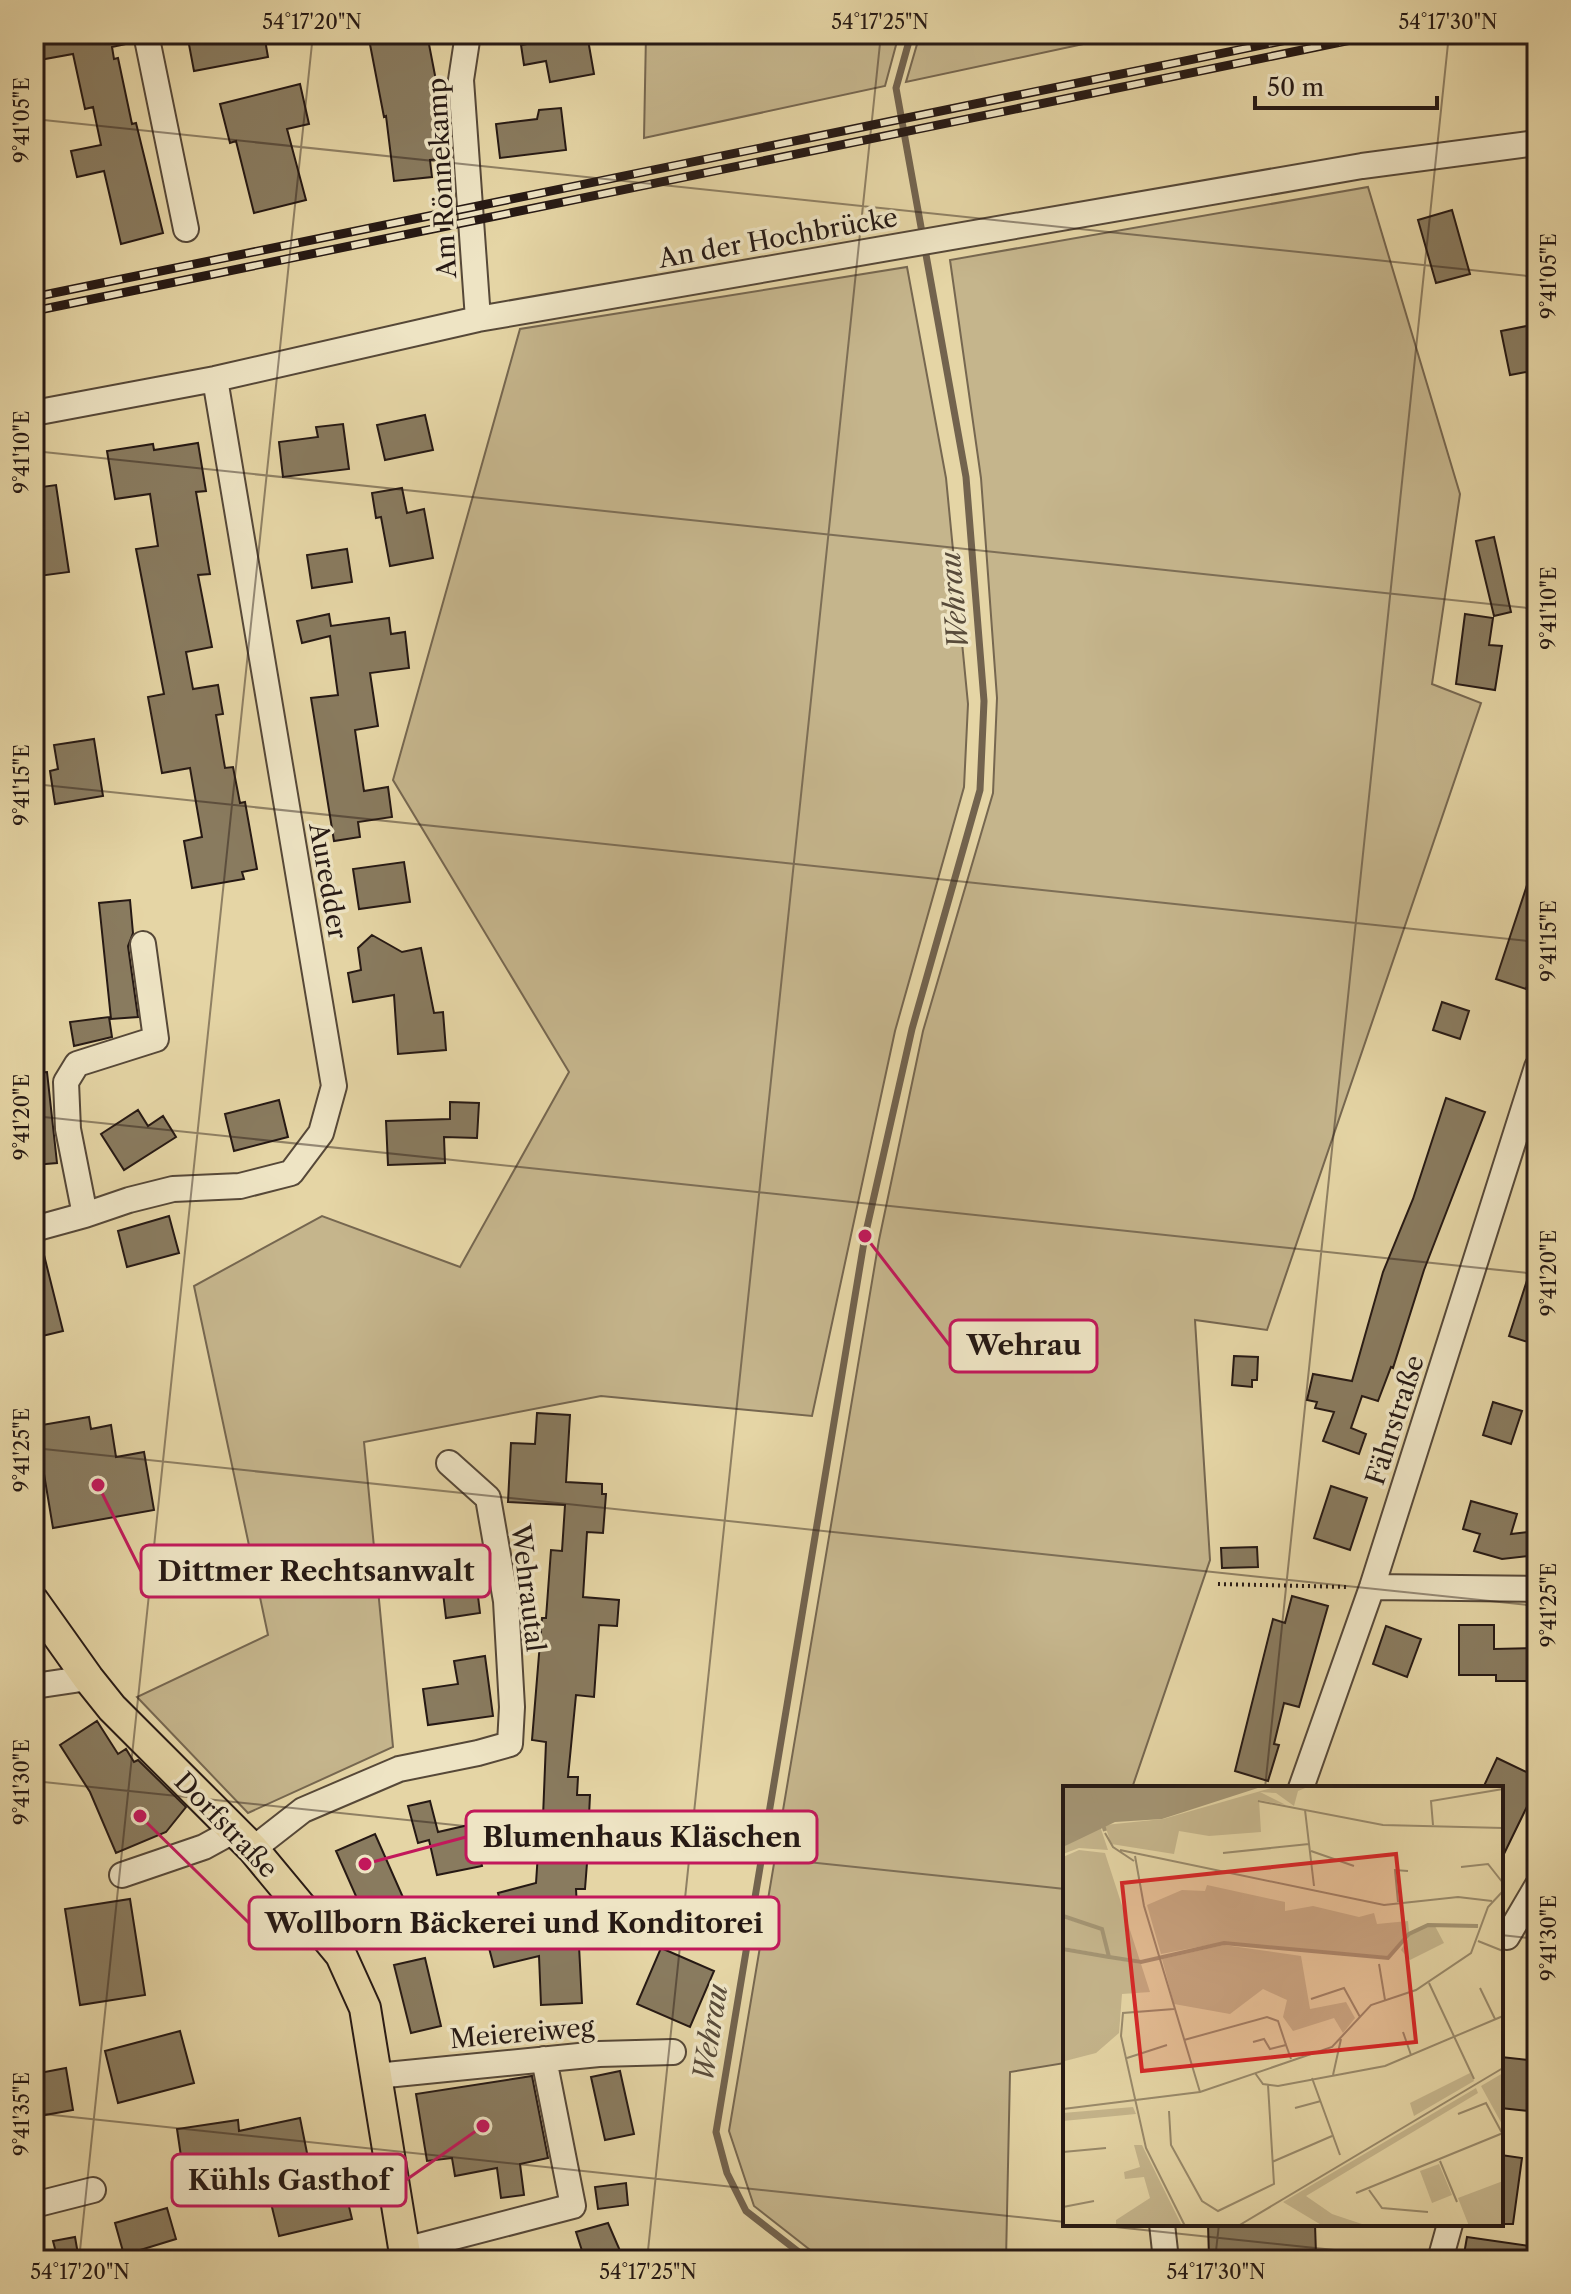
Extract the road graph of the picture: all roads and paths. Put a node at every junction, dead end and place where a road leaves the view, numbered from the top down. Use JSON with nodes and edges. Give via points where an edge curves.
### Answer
{"nodes":[{"id":1,"x":146,"y":34,"type":"edge"},
{"id":2,"x":468,"y":34,"type":"edge"},
{"id":3,"x":1537,"y":143,"type":"edge"},
{"id":4,"x":186,"y":229,"type":"dead end"},
{"id":5,"x":478,"y":319,"type":"junction"},
{"id":6,"x":215,"y":379,"type":"junction"},
{"id":7,"x":34,"y":413,"type":"edge"},
{"id":8,"x":143,"y":944,"type":"dead end"},
{"id":9,"x":1537,"y":1067,"type":"edge"},
{"id":10,"x":85,"y":1215,"type":"junction"},
{"id":11,"x":34,"y":1229,"type":"edge"},
{"id":12,"x":449,"y":1463,"type":"dead end"},
{"id":13,"x":1218,"y":1584,"type":"dead end"},
{"id":14,"x":1372,"y":1587,"type":"junction"},
{"id":15,"x":1537,"y":1589,"type":"edge"},
{"id":16,"x":34,"y":1602,"type":"edge"},
{"id":17,"x":88,"y":1678,"type":"junction"},
{"id":18,"x":34,"y":1682,"type":"edge"},
{"id":19,"x":1302,"y":1786,"type":"edge"},
{"id":20,"x":244,"y":1840,"type":"junction"},
{"id":21,"x":122,"y":1875,"type":"dead end"},
{"id":22,"x":1537,"y":1886,"type":"edge"},
{"id":23,"x":1507,"y":1937,"type":"dead end"},
{"id":24,"x":673,"y":2052,"type":"dead end"},
{"id":25,"x":544,"y":2059,"type":"junction"},
{"id":26,"x":376,"y":2076,"type":"junction"},
{"id":27,"x":93,"y":2190,"type":"dead end"},
{"id":28,"x":34,"y":2205,"type":"edge"},
{"id":29,"x":1162,"y":2226,"type":"edge"},
{"id":30,"x":1449,"y":2226,"type":"edge"},
{"id":31,"x":405,"y":2255,"type":"edge"},
{"id":32,"x":1166,"y":2260,"type":"edge"},
{"id":33,"x":1440,"y":2260,"type":"edge"}],
"edges":[{"from":1,"to":4,"type":"street"},
{"from":2,"to":5,"type":"street","name":"Am Rönnekamp","via":[[461,80]]},
{"from":3,"to":5,"type":"street","name":"An der Hochbrücke","via":[[1362,166]]},
{"from":5,"to":6,"type":"street","name":"An der Hochbrücke"},
{"from":6,"to":7,"type":"street","name":"An der Hochbrücke"},
{"from":6,"to":10,"type":"street","name":"Auredder","via":[[334,1086],[321,1133],[291,1173],[240,1186],[173,1189]]},
{"from":8,"to":10,"type":"street","via":[[156,1039],[77,1064],[66,1082],[68,1129]]},
{"from":9,"to":14,"type":"street","name":"Fährstraße"},
{"from":10,"to":11,"type":"street","name":"Auredder"},
{"from":12,"to":20,"type":"street","name":"Wehrautal","via":[[488,1498],[506,1601],[510,1744],[399,1769]]},
{"from":13,"to":14,"type":"path"},
{"from":14,"to":15,"type":"street"},
{"from":14,"to":19,"type":"street","name":"Fährstraße"},
{"from":16,"to":17,"type":"main road","name":"Dorfstraße"},
{"from":17,"to":18,"type":"street"},
{"from":17,"to":20,"type":"main road","name":"Dorfstraße"},
{"from":20,"to":21,"type":"street","via":[[204,1847]]},
{"from":20,"to":26,"type":"main road","name":"Dorfstraße","via":[[341,1955],[365,2008]]},
{"from":22,"to":23,"type":"street"},
{"from":24,"to":25,"type":"street","name":"Meiereiweg"},
{"from":25,"to":26,"type":"street","name":"Meiereiweg"},
{"from":25,"to":31,"type":"street","via":[[573,2206]]},
{"from":26,"to":31,"type":"main road","name":"Dorfstraße"},
{"from":27,"to":28,"type":"street"},
{"from":29,"to":32,"type":"street"},
{"from":30,"to":33,"type":"street"}]}
